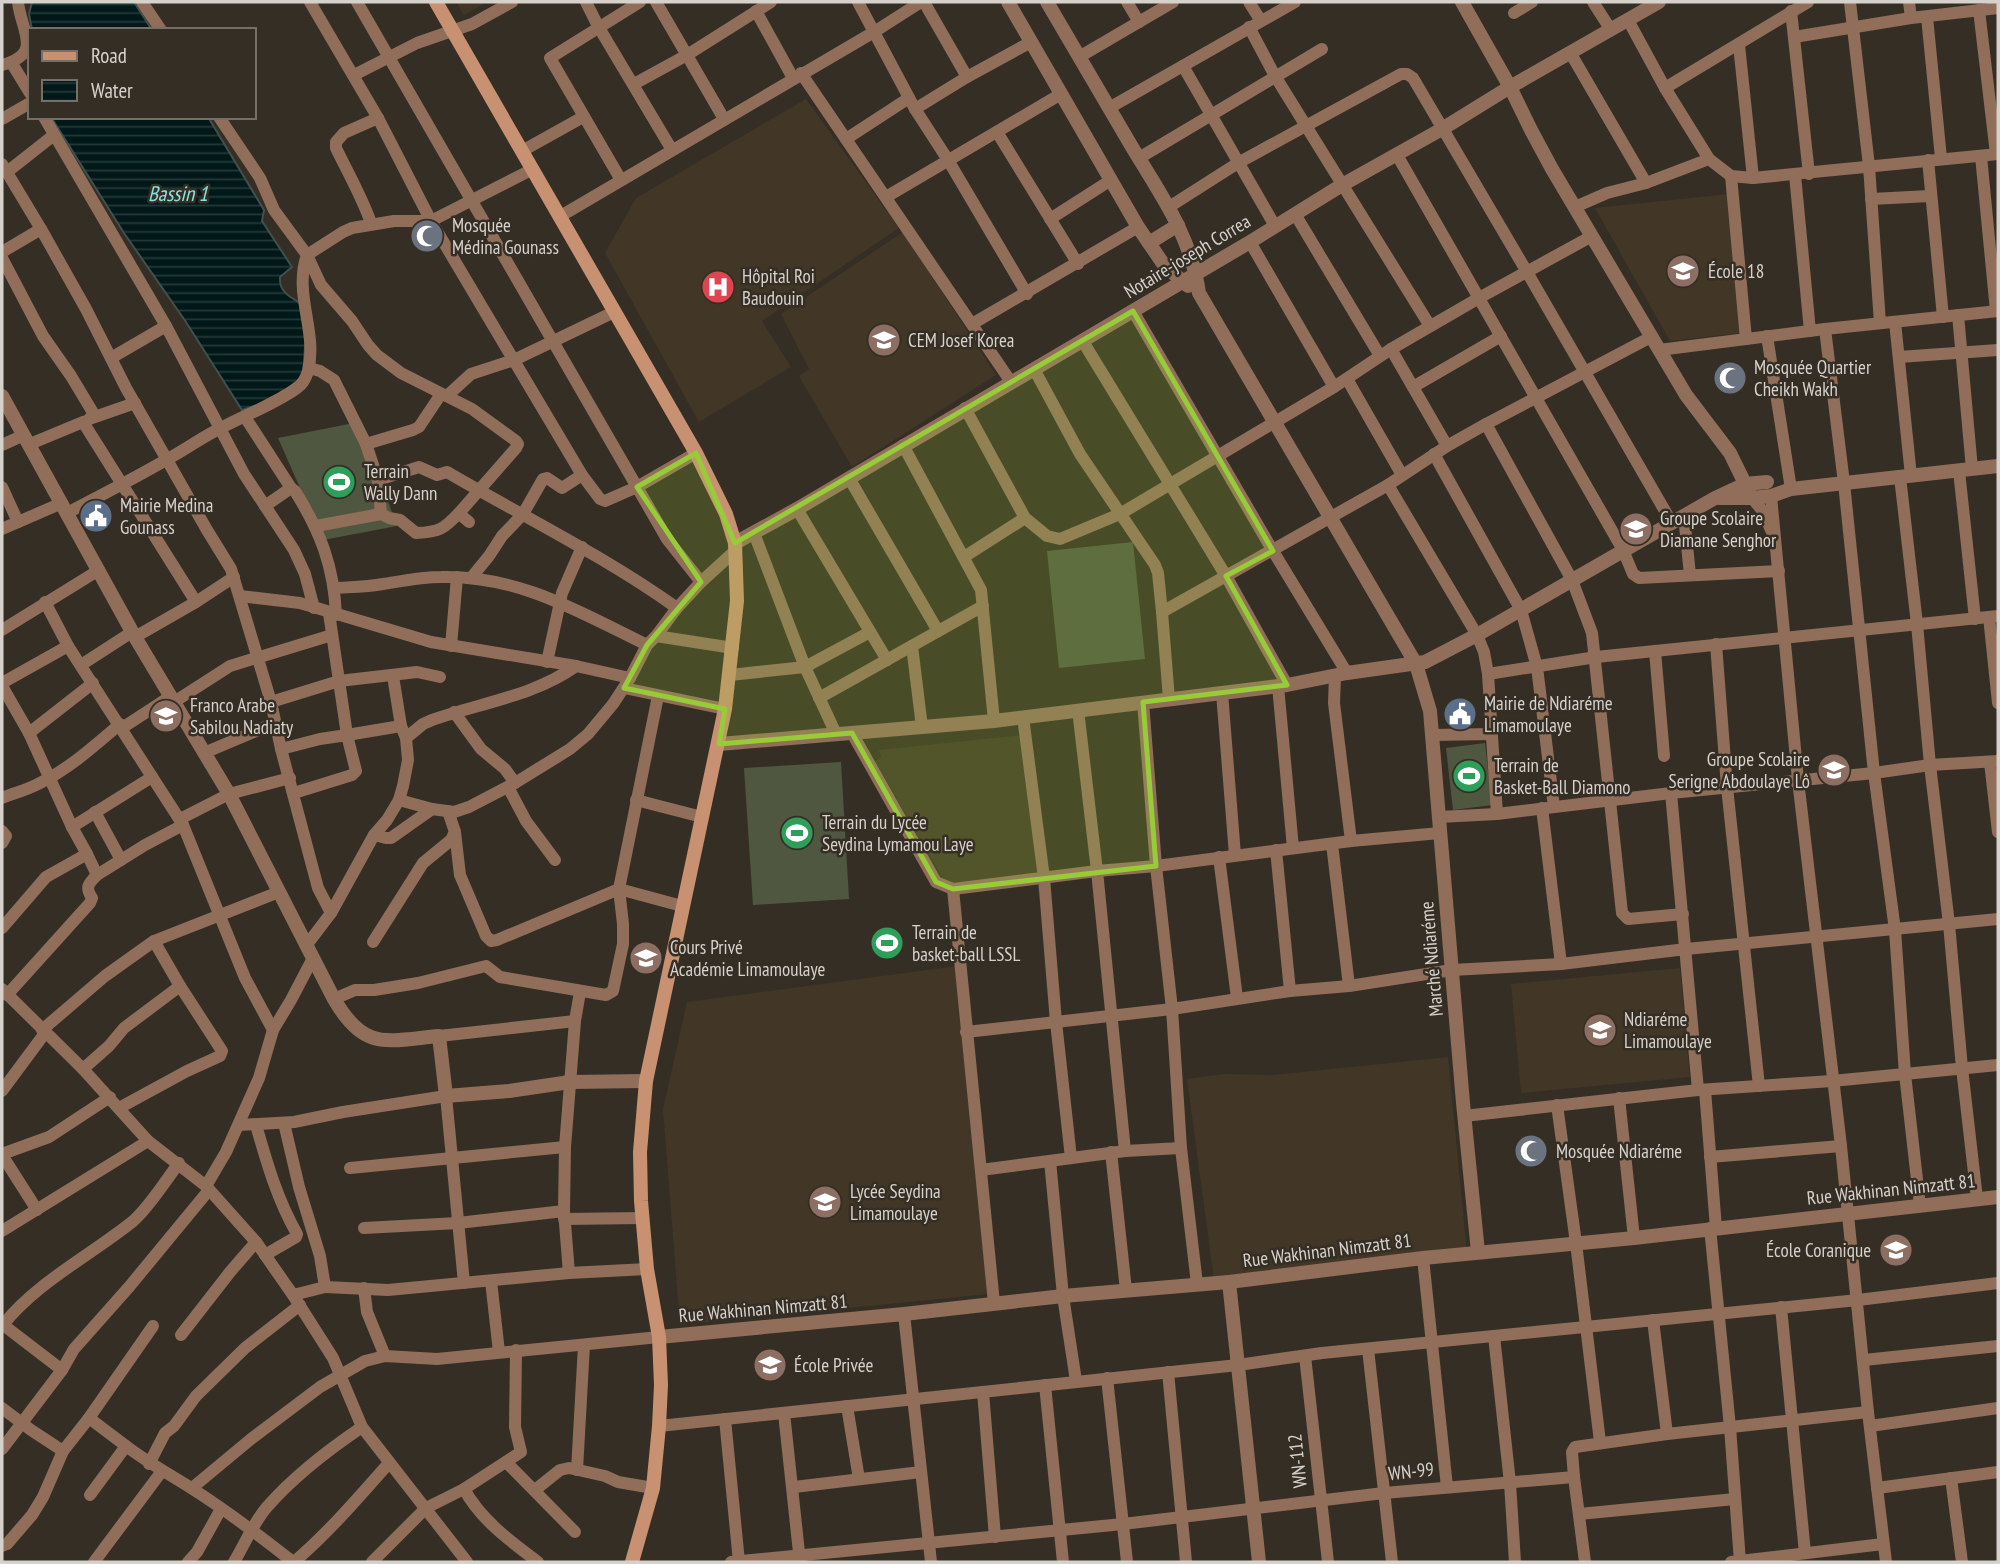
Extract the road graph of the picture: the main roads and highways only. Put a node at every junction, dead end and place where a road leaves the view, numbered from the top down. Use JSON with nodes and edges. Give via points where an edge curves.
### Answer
{"nodes":[{"id":1,"x":436,"y":2,"type":"edge"},
{"id":2,"x":632,"y":1562,"type":"edge"}],
"edges":[{"from":1,"to":2,"type":"main road","via":[[696,453],[726,514],[735,547],[737,601],[725,709],[646,1081],[640,1152],[642,1218],[661,1385],[653,1488]]}]}
